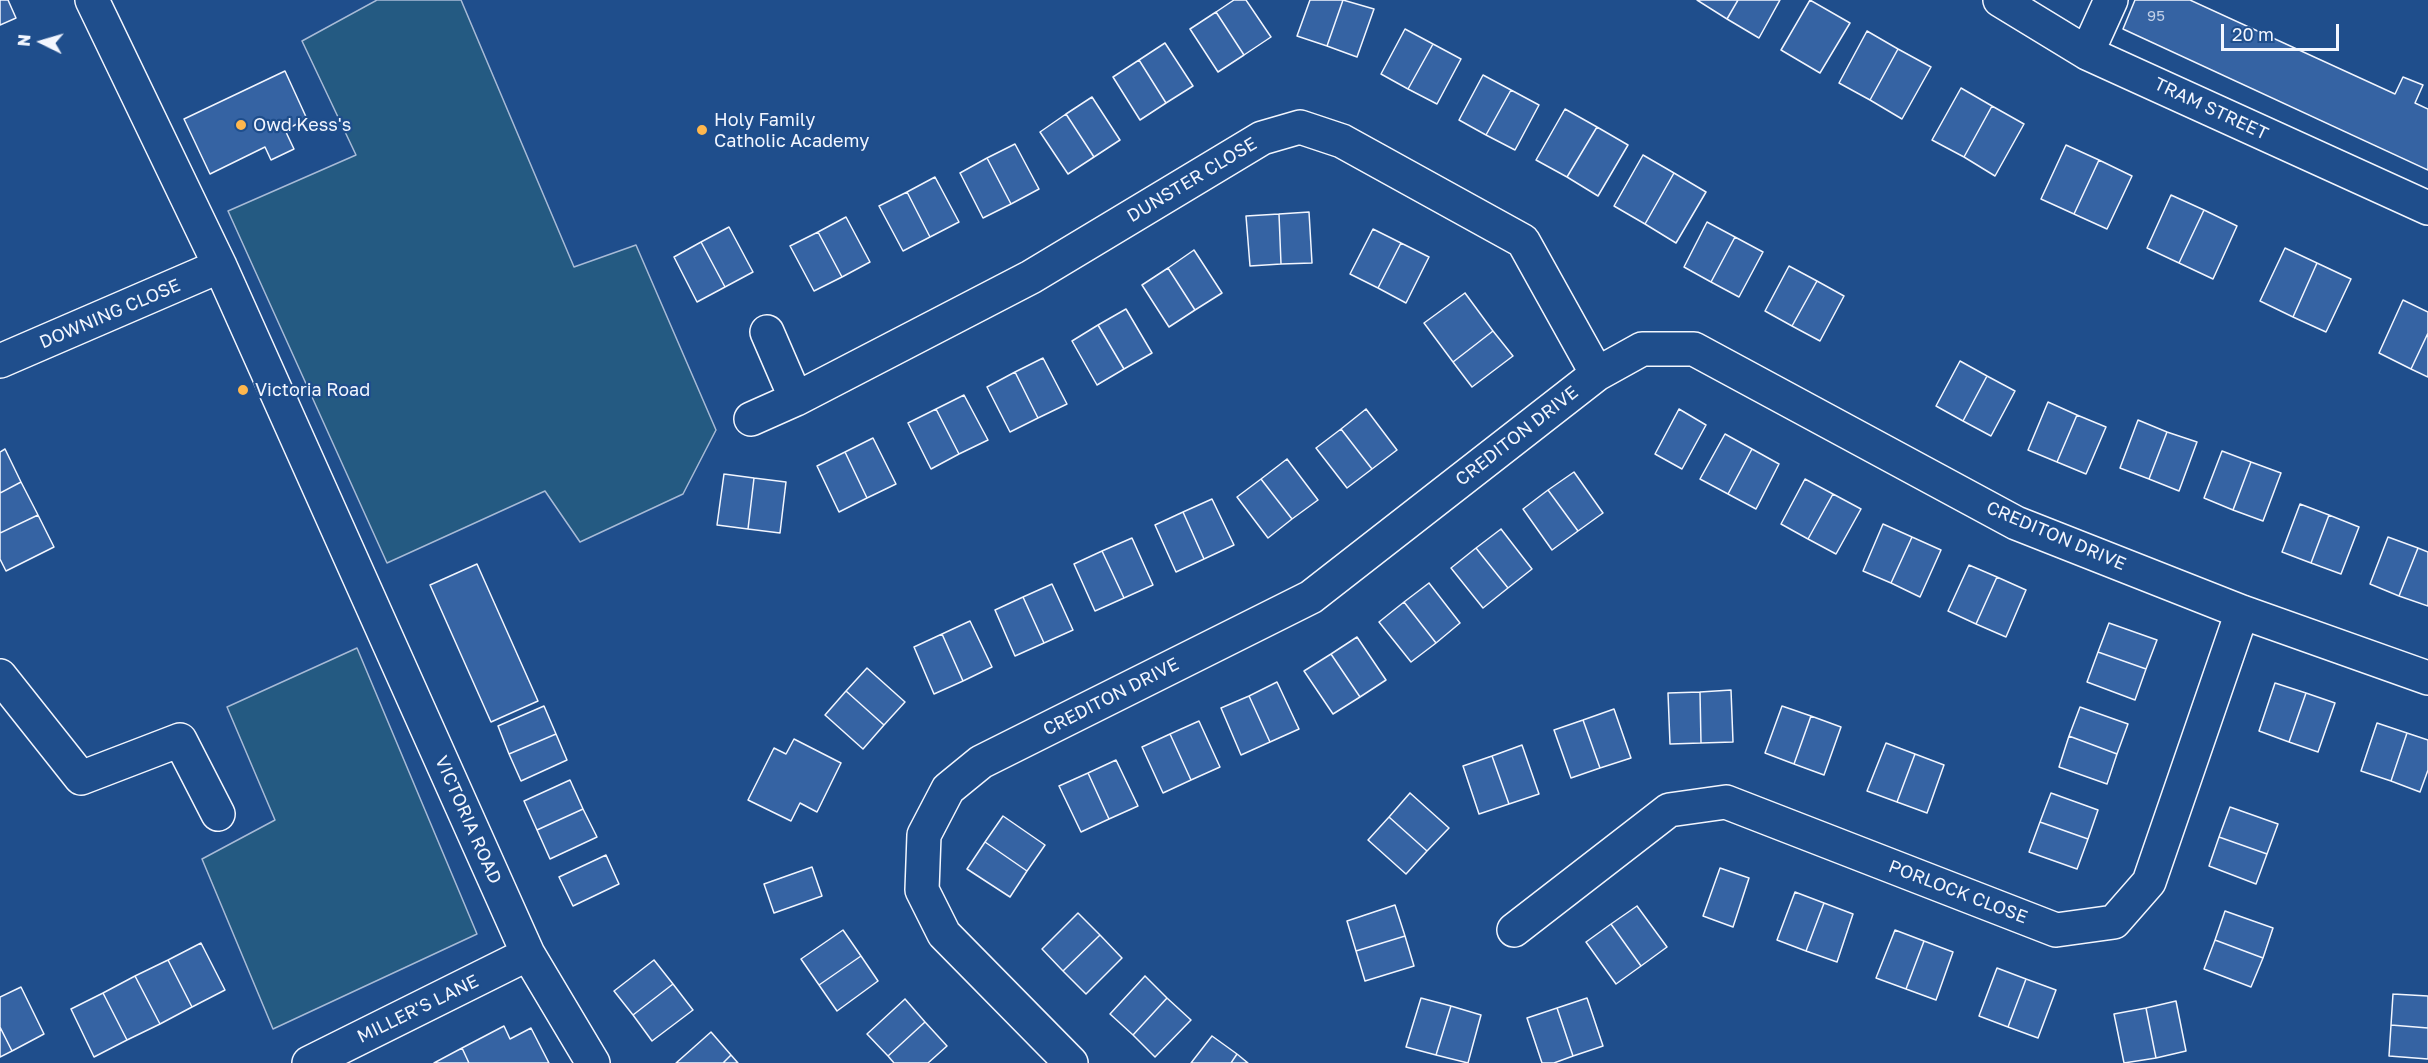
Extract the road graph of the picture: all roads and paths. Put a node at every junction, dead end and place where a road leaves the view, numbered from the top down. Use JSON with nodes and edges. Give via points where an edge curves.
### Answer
{"nodes":[{"id":1,"x":92,"y":0,"type":"edge"},
{"id":2,"x":2000,"y":0,"type":"edge"},
{"id":3,"x":2111,"y":0,"type":"edge"},
{"id":4,"x":2087,"y":52,"type":"junction"},
{"id":5,"x":2428,"y":208,"type":"edge"},
{"id":6,"x":219,"y":266,"type":"junction"},
{"id":7,"x":767,"y":332,"type":"dead end"},
{"id":8,"x":0,"y":361,"type":"edge"},
{"id":9,"x":1597,"y":374,"type":"junction"},
{"id":10,"x":796,"y":399,"type":"junction"},
{"id":11,"x":751,"y":419,"type":"dead end"},
{"id":12,"x":2242,"y":612,"type":"junction"},
{"id":13,"x":0,"y":676,"type":"edge"},
{"id":14,"x":2428,"y":678,"type":"edge"},
{"id":15,"x":218,"y":814,"type":"dead end"},
{"id":16,"x":1514,"y":930,"type":"dead end"},
{"id":17,"x":528,"y":954,"type":"junction"},
{"id":18,"x":309,"y":1063,"type":"edge"},
{"id":19,"x":592,"y":1063,"type":"edge"},
{"id":20,"x":1071,"y":1063,"type":"edge"}],
"edges":[{"from":1,"to":6,"type":"street","name":"VICTORIA ROAD"},
{"from":2,"to":4,"type":"street","name":"TRAM STREET"},
{"from":3,"to":4,"type":"street"},
{"from":4,"to":5,"type":"street","name":"TRAM STREET"},
{"from":6,"to":8,"type":"street","name":"DOWNING CLOSE"},
{"from":6,"to":17,"type":"street","name":"VICTORIA ROAD"},
{"from":7,"to":10,"type":"street"},
{"from":9,"to":10,"type":"street","name":"DUNSTER CLOSE","via":[[1522,241],[1342,141],[1300,127],[1262,138],[1031,277]]},
{"from":9,"to":12,"type":"street","name":"CREDITON DRIVE","via":[[1642,350],[1694,349],[2016,523]]},
{"from":9,"to":20,"type":"street","name":"CREDITON DRIVE","via":[[1311,597],[981,762],[948,789],[924,835],[922,890],[944,934]]},
{"from":10,"to":11,"type":"street","name":"DUNSTER CLOSE"},
{"from":12,"to":14,"type":"street","name":"CREDITON DRIVE"},
{"from":12,"to":16,"type":"street","name":"PORLOCK CLOSE","via":[[2149,882],[2114,922],[2056,930],[1726,802],[1669,810]]},
{"from":13,"to":15,"type":"street","via":[[81,778],[180,740]]},
{"from":17,"to":18,"type":"street","name":"MILLER'S LANE"},
{"from":17,"to":19,"type":"street","name":"VICTORIA ROAD"}]}
